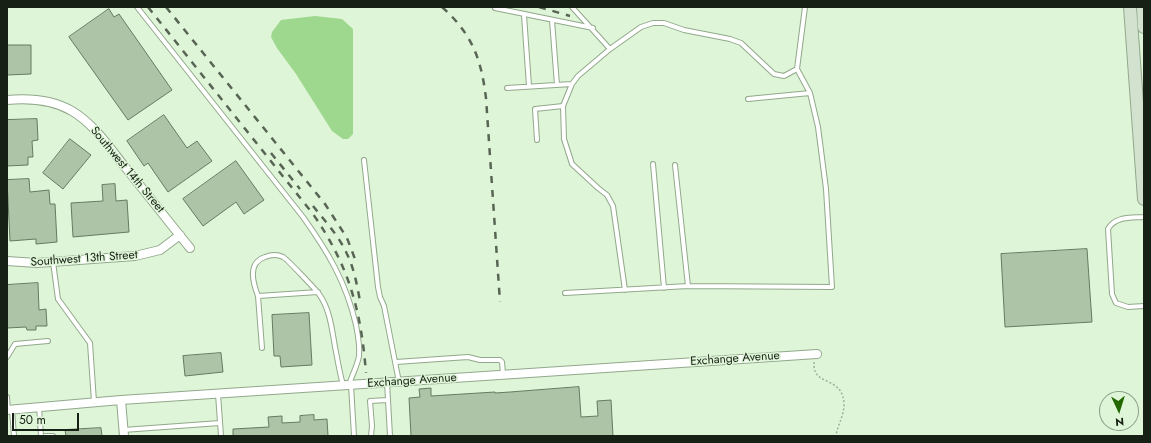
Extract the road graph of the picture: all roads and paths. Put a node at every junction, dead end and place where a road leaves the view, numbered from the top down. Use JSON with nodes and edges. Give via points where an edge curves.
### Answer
{"nodes":[{"id":1,"x":137,"y":7,"type":"edge"},
{"id":2,"x":572,"y":7,"type":"edge"},
{"id":3,"x":805,"y":7,"type":"edge"},
{"id":4,"x":495,"y":8,"type":"dead end"},
{"id":5,"x":1138,"y":11,"type":"edge"},
{"id":6,"x":524,"y":15,"type":"junction"},
{"id":7,"x":552,"y":20,"type":"junction"},
{"id":8,"x":1144,"y":27,"type":"edge"},
{"id":9,"x":592,"y":28,"type":"junction"},
{"id":10,"x":610,"y":49,"type":"junction"},
{"id":11,"x":798,"y":69,"type":"junction"},
{"id":12,"x":572,"y":84,"type":"junction"},
{"id":13,"x":557,"y":85,"type":"junction"},
{"id":14,"x":529,"y":86,"type":"junction"},
{"id":15,"x":507,"y":88,"type":"dead end"},
{"id":16,"x":810,"y":93,"type":"junction"},
{"id":17,"x":748,"y":99,"type":"dead end"},
{"id":18,"x":7,"y":100,"type":"edge"},
{"id":19,"x":563,"y":106,"type":"junction"},
{"id":20,"x":536,"y":140,"type":"dead end"},
{"id":21,"x":1143,"y":159,"type":"edge"},
{"id":22,"x":364,"y":160,"type":"dead end"},
{"id":23,"x":653,"y":164,"type":"dead end"},
{"id":24,"x":675,"y":165,"type":"dead end"},
{"id":25,"x":1144,"y":199,"type":"edge"},
{"id":26,"x":1144,"y":217,"type":"edge"},
{"id":27,"x":180,"y":235,"type":"junction"},
{"id":28,"x":190,"y":248,"type":"dead end"},
{"id":29,"x":7,"y":261,"type":"edge"},
{"id":30,"x":53,"y":262,"type":"junction"},
{"id":31,"x":688,"y":286,"type":"junction"},
{"id":32,"x":664,"y":288,"type":"junction"},
{"id":33,"x":625,"y":290,"type":"junction"},
{"id":34,"x":318,"y":292,"type":"junction"},
{"id":35,"x":565,"y":293,"type":"dead end"},
{"id":36,"x":258,"y":296,"type":"junction"},
{"id":37,"x":1144,"y":306,"type":"edge"},
{"id":38,"x":48,"y":341,"type":"dead end"},
{"id":39,"x":262,"y":348,"type":"dead end"},
{"id":40,"x":815,"y":354,"type":"joint"},
{"id":41,"x":7,"y":356,"type":"edge"},
{"id":42,"x":396,"y":362,"type":"junction"},
{"id":43,"x":503,"y":375,"type":"junction"},
{"id":44,"x":387,"y":382,"type":"junction"},
{"id":45,"x":400,"y":382,"type":"junction"},
{"id":46,"x":348,"y":385,"type":"junction"},
{"id":47,"x":218,"y":394,"type":"junction"},
{"id":48,"x":7,"y":398,"type":"edge"},
{"id":49,"x":121,"y":400,"type":"junction"},
{"id":50,"x":388,"y":400,"type":"junction"},
{"id":51,"x":94,"y":402,"type":"junction"},
{"id":52,"x":39,"y":407,"type":"junction"},
{"id":53,"x":9,"y":409,"type":"edge"},
{"id":54,"x":220,"y":424,"type":"junction"},
{"id":55,"x":123,"y":433,"type":"edge"},
{"id":56,"x":14,"y":436,"type":"edge"},
{"id":57,"x":40,"y":436,"type":"edge"},
{"id":58,"x":45,"y":436,"type":"edge"},
{"id":59,"x":54,"y":436,"type":"edge"},
{"id":60,"x":221,"y":436,"type":"edge"},
{"id":61,"x":354,"y":436,"type":"edge"},
{"id":62,"x":371,"y":436,"type":"edge"},
{"id":63,"x":390,"y":436,"type":"edge"},
{"id":64,"x":836,"y":436,"type":"edge"}],
"edges":[{"from":1,"to":46,"type":"lane","via":[[302,217],[334,264],[351,306],[359,343],[359,355]]},
{"from":2,"to":9,"type":"lane"},
{"from":3,"to":11,"type":"lane"},
{"from":4,"to":6,"type":"lane"},
{"from":5,"to":8,"type":"main road"},
{"from":5,"to":21,"type":"main road"},
{"from":6,"to":7,"type":"lane"},
{"from":6,"to":14,"type":"lane"},
{"from":7,"to":9,"type":"lane"},
{"from":7,"to":13,"type":"lane"},
{"from":9,"to":10,"type":"lane"},
{"from":10,"to":11,"type":"lane","via":[[641,28],[653,23],[664,24],[730,38],[741,43],[774,74],[784,76]]},
{"from":10,"to":12,"type":"lane"},
{"from":11,"to":16,"type":"lane"},
{"from":12,"to":13,"type":"lane"},
{"from":12,"to":19,"type":"lane"},
{"from":13,"to":14,"type":"lane"},
{"from":14,"to":15,"type":"lane"},
{"from":16,"to":17,"type":"lane"},
{"from":16,"to":31,"type":"lane","via":[[823,166],[832,287]]},
{"from":18,"to":27,"type":"street","name":"Southwest 14th Street","via":[[48,102],[83,119],[103,139]]},
{"from":19,"to":20,"type":"lane","via":[[535,109]]},
{"from":19,"to":33,"type":"lane","via":[[564,139],[572,164],[607,194],[613,206]]},
{"from":21,"to":25,"type":"main road"},
{"from":22,"to":42,"type":"lane","via":[[378,286]]},
{"from":23,"to":32,"type":"lane"},
{"from":24,"to":31,"type":"lane"},
{"from":26,"to":37,"type":"lane","via":[[1117,220],[1108,229],[1112,294],[1116,303],[1128,308]]},
{"from":27,"to":28,"type":"street","name":"Southwest 14th Street"},
{"from":27,"to":30,"type":"street","name":"Southwest 13th Street","via":[[160,250],[147,254],[113,259]]},
{"from":29,"to":30,"type":"street","name":"Southwest 13th Street"},
{"from":30,"to":51,"type":"lane","via":[[58,299],[90,343]]},
{"from":31,"to":32,"type":"lane"},
{"from":32,"to":33,"type":"lane"},
{"from":33,"to":35,"type":"lane"},
{"from":34,"to":36,"type":"lane"},
{"from":34,"to":36,"type":"lane","via":[[289,262],[274,255],[259,259],[252,271]]},
{"from":34,"to":46,"type":"lane","via":[[330,318]]},
{"from":36,"to":39,"type":"lane"},
{"from":38,"to":41,"type":"lane","via":[[15,344]]},
{"from":40,"to":43,"type":"street","name":"Exchange Avenue"},
{"from":40,"to":64,"type":"path","via":[[815,372],[819,377],[833,383],[843,399],[844,407]]},
{"from":42,"to":43,"type":"lane","via":[[468,357],[500,360]]},
{"from":42,"to":45,"type":"lane"},
{"from":43,"to":45,"type":"street","name":"Exchange Avenue"},
{"from":44,"to":45,"type":"street","name":"Exchange Avenue"},
{"from":44,"to":46,"type":"street","name":"Exchange Avenue"},
{"from":44,"to":50,"type":"lane"},
{"from":46,"to":47,"type":"street","name":"Exchange Avenue"},
{"from":46,"to":61,"type":"lane"},
{"from":47,"to":49,"type":"street","name":"Exchange Avenue"},
{"from":47,"to":54,"type":"lane"},
{"from":48,"to":53,"type":"lane"},
{"from":49,"to":51,"type":"street","name":"Exchange Avenue"},
{"from":49,"to":55,"type":"street"},
{"from":50,"to":62,"type":"lane","via":[[370,401]]},
{"from":50,"to":63,"type":"lane"},
{"from":51,"to":52,"type":"street","name":"Exchange Avenue"},
{"from":52,"to":53,"type":"street","name":"Exchange Avenue"},
{"from":52,"to":57,"type":"lane"},
{"from":53,"to":56,"type":"lane"},
{"from":54,"to":55,"type":"lane"},
{"from":54,"to":60,"type":"lane"},
{"from":58,"to":59,"type":"lane"}]}
